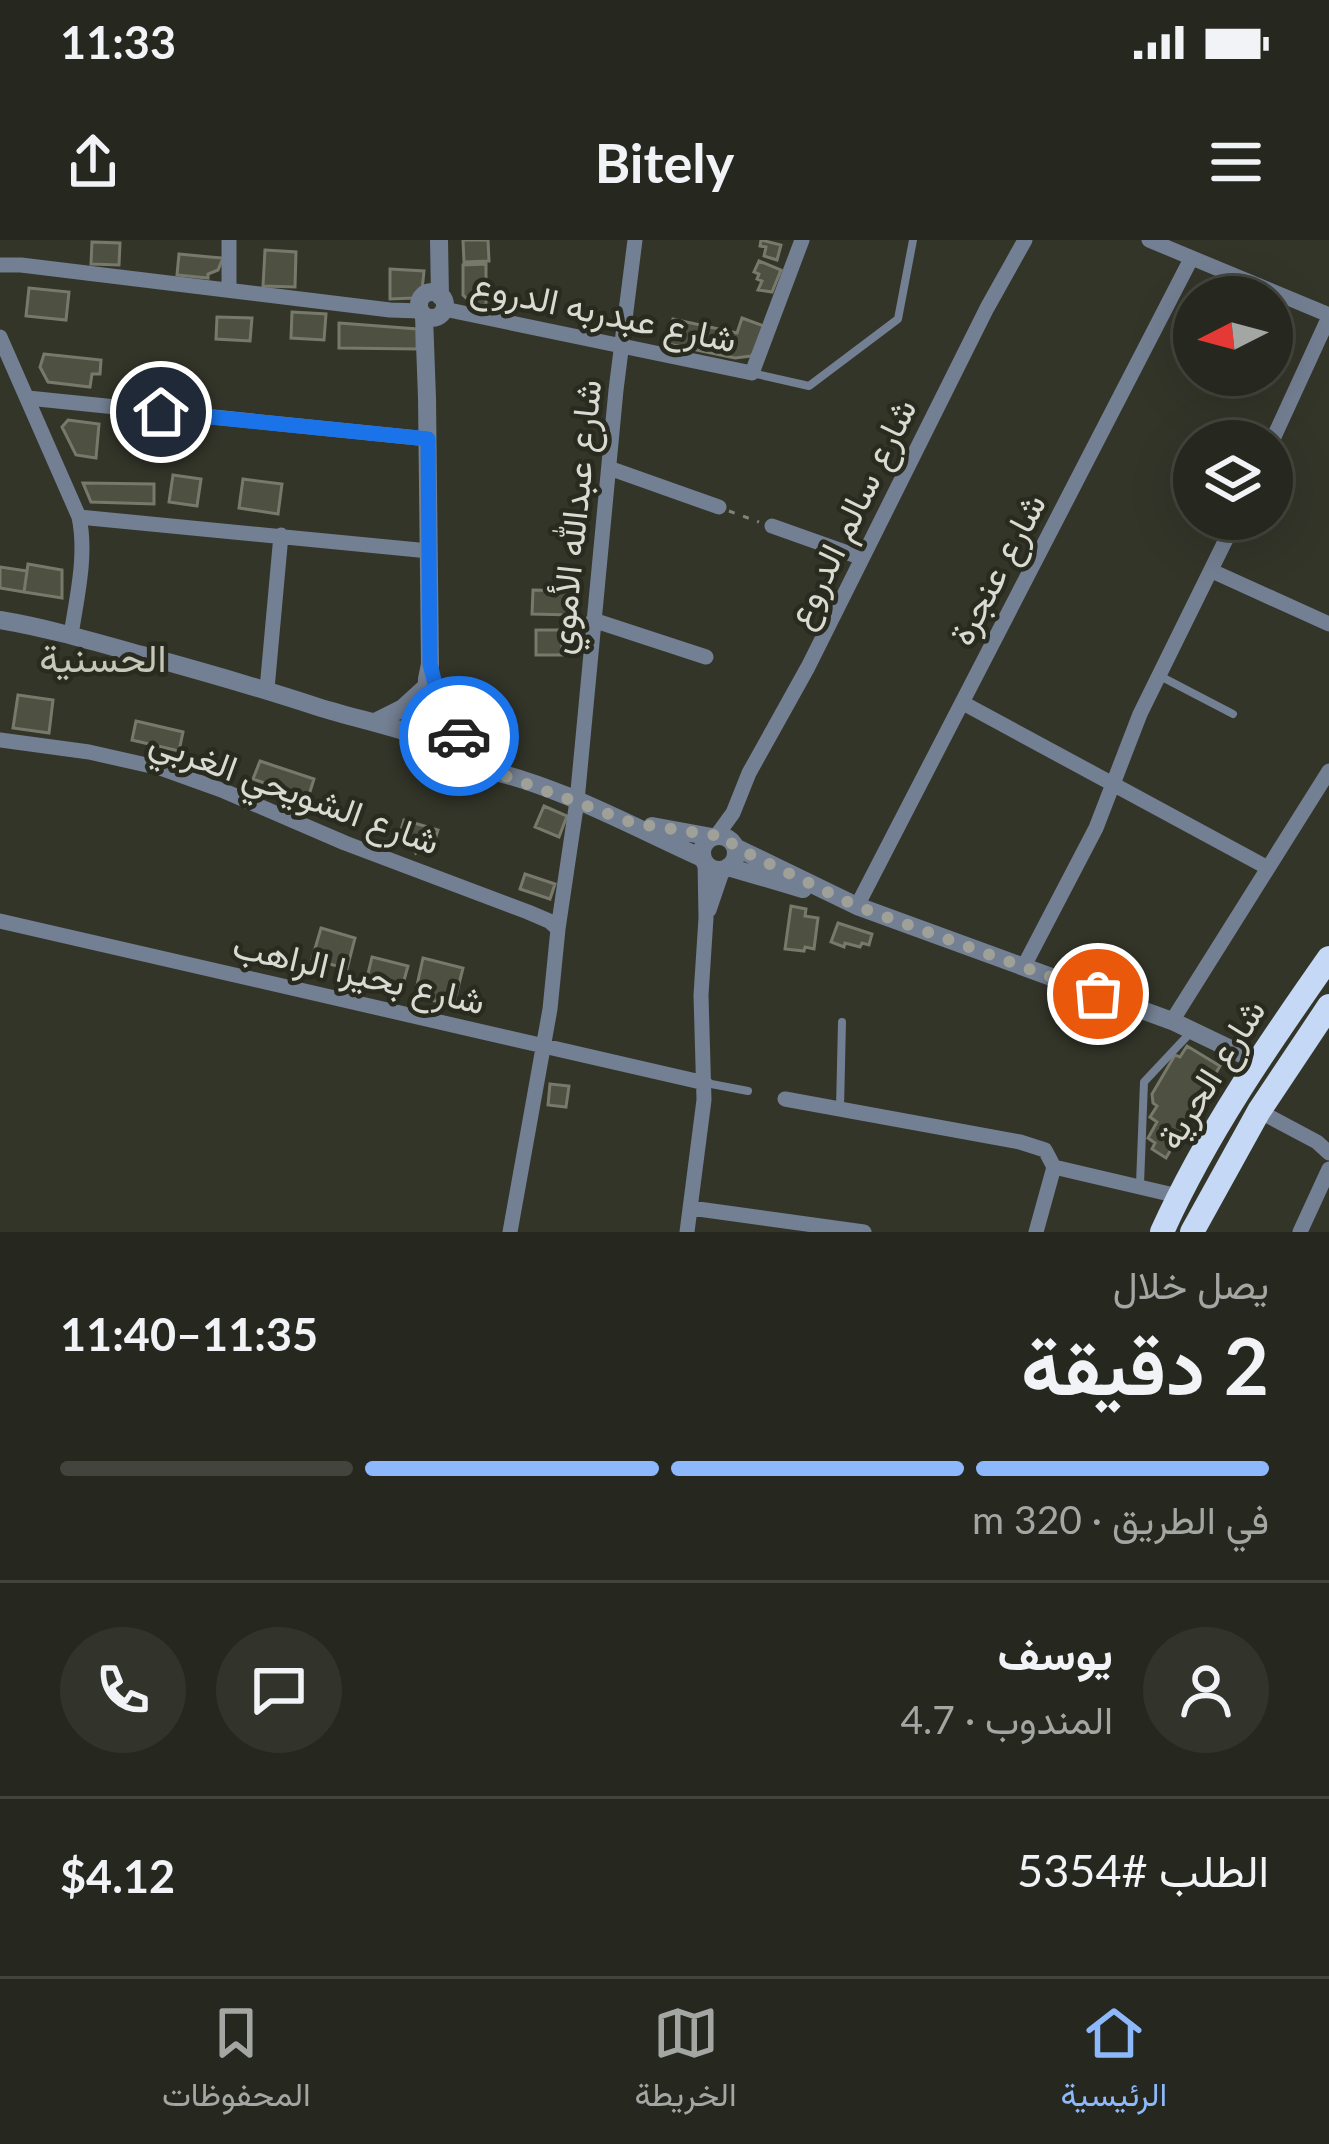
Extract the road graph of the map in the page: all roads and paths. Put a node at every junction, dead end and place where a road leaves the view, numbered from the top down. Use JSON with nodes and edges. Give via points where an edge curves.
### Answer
{"nodes":[{"id":1,"x":229,"y":240,"type":"edge"},
{"id":2,"x":436,"y":240,"type":"edge"},
{"id":3,"x":635,"y":240,"type":"edge"},
{"id":4,"x":802,"y":240,"type":"edge"},
{"id":5,"x":913,"y":240,"type":"edge"},
{"id":6,"x":1025,"y":240,"type":"edge"},
{"id":7,"x":1150,"y":240,"type":"edge"},
{"id":8,"x":1191,"y":259,"type":"junction"},
{"id":9,"x":0,"y":261,"type":"edge"},
{"id":10,"x":229,"y":290,"type":"junction"},
{"id":11,"x":430,"y":306,"type":"junction"},
{"id":12,"x":1329,"y":316,"type":"edge"},
{"id":13,"x":0,"y":338,"type":"edge"},
{"id":14,"x":622,"y":347,"type":"junction"},
{"id":15,"x":752,"y":373,"type":"junction"},
{"id":16,"x":28,"y":398,"type":"junction"},
{"id":17,"x":1282,"y":420,"type":"edge"},
{"id":18,"x":428,"y":439,"type":"junction"},
{"id":19,"x":609,"y":468,"type":"junction"},
{"id":20,"x":719,"y":507,"type":"joint"},
{"id":21,"x":79,"y":517,"type":"junction"},
{"id":22,"x":772,"y":526,"type":"joint"},
{"id":23,"x":281,"y":535,"type":"junction"},
{"id":24,"x":1227,"y":540,"type":"edge"},
{"id":25,"x":428,"y":551,"type":"junction"},
{"id":26,"x":862,"y":558,"type":"junction"},
{"id":27,"x":1213,"y":571,"type":"junction"},
{"id":28,"x":6,"y":620,"type":"edge"},
{"id":29,"x":593,"y":620,"type":"junction"},
{"id":30,"x":1329,"y":624,"type":"edge"},
{"id":31,"x":71,"y":635,"type":"junction"},
{"id":32,"x":706,"y":657,"type":"dead end"},
{"id":33,"x":1159,"y":676,"type":"junction"},
{"id":34,"x":431,"y":688,"type":"junction"},
{"id":35,"x":267,"y":689,"type":"junction"},
{"id":36,"x":962,"y":703,"type":"junction"},
{"id":37,"x":1233,"y":714,"type":"dead end"},
{"id":38,"x":368,"y":719,"type":"junction"},
{"id":39,"x":0,"y":740,"type":"edge"},
{"id":40,"x":430,"y":746,"type":"junction"},
{"id":41,"x":482,"y":765,"type":"junction"},
{"id":42,"x":1329,"y":771,"type":"edge"},
{"id":43,"x":1111,"y":785,"type":"junction"},
{"id":44,"x":577,"y":801,"type":"junction"},
{"id":45,"x":633,"y":823,"type":"junction"},
{"id":46,"x":724,"y":841,"type":"junction"},
{"id":47,"x":715,"y":864,"type":"junction"},
{"id":48,"x":1268,"y":868,"type":"junction"},
{"id":49,"x":831,"y":895,"type":"junction"},
{"id":50,"x":856,"y":906,"type":"junction"},
{"id":51,"x":0,"y":921,"type":"edge"},
{"id":52,"x":558,"y":929,"type":"junction"},
{"id":53,"x":1329,"y":958,"type":"edge"},
{"id":54,"x":1024,"y":966,"type":"junction"},
{"id":55,"x":1329,"y":1006,"type":"edge"},
{"id":56,"x":1172,"y":1021,"type":"junction"},
{"id":57,"x":842,"y":1022,"type":"dead end"},
{"id":58,"x":1192,"y":1030,"type":"junction"},
{"id":59,"x":543,"y":1048,"type":"junction"},
{"id":60,"x":1258,"y":1062,"type":"junction"},
{"id":61,"x":705,"y":1083,"type":"junction"},
{"id":62,"x":748,"y":1091,"type":"dead end"},
{"id":63,"x":785,"y":1099,"type":"dead end"},
{"id":64,"x":840,"y":1110,"type":"junction"},
{"id":65,"x":1258,"y":1111,"type":"junction"},
{"id":66,"x":1329,"y":1153,"type":"edge"},
{"id":67,"x":1054,"y":1167,"type":"junction"},
{"id":68,"x":1329,"y":1169,"type":"edge"},
{"id":69,"x":1139,"y":1188,"type":"junction"},
{"id":70,"x":1178,"y":1196,"type":"junction"},
{"id":71,"x":691,"y":1208,"type":"junction"},
{"id":72,"x":510,"y":1232,"type":"edge"},
{"id":73,"x":687,"y":1232,"type":"edge"},
{"id":74,"x":865,"y":1232,"type":"edge"},
{"id":75,"x":1036,"y":1232,"type":"edge"},
{"id":76,"x":1162,"y":1232,"type":"edge"},
{"id":77,"x":1192,"y":1232,"type":"edge"},
{"id":78,"x":1300,"y":1232,"type":"edge"}],
"edges":[{"from":1,"to":10,"type":"street"},
{"from":2,"to":11,"type":"street"},
{"from":3,"to":14,"type":"street","name":"شارع عبدالله الأموي"},
{"from":4,"to":15,"type":"street"},
{"from":5,"to":15,"type":"lane","via":[[898,319],[809,386]]},
{"from":6,"to":26,"type":"street","name":"شارع سالم الدروع"},
{"from":7,"to":8,"type":"street"},
{"from":8,"to":12,"type":"street"},
{"from":8,"to":36,"type":"street","name":"شارع عنجرة"},
{"from":9,"to":10,"type":"street","name":"شارع عبدربه الدروع"},
{"from":10,"to":11,"type":"street","name":"شارع عبدربه الدروع"},
{"from":11,"to":14,"type":"street","name":"شارع عبدربه الدروع"},
{"from":11,"to":18,"type":"street"},
{"from":12,"to":17,"type":"street"},
{"from":13,"to":16,"type":"street"},
{"from":14,"to":15,"type":"street","name":"شارع عبدربه الدروع"},
{"from":14,"to":19,"type":"street","name":"شارع عبدالله الأموي"},
{"from":16,"to":18,"type":"street"},
{"from":16,"to":21,"type":"street"},
{"from":18,"to":25,"type":"street"},
{"from":19,"to":20,"type":"street"},
{"from":19,"to":29,"type":"street","name":"شارع عبدالله الأموي"},
{"from":20,"to":22,"type":"path"},
{"from":21,"to":23,"type":"street"},
{"from":21,"to":31,"type":"street"},
{"from":22,"to":26,"type":"street"},
{"from":23,"to":25,"type":"street"},
{"from":23,"to":35,"type":"street"},
{"from":24,"to":27,"type":"street"},
{"from":25,"to":34,"type":"street"},
{"from":26,"to":46,"type":"street","name":"شارع سالم الدروع","via":[[748,773]]},
{"from":27,"to":30,"type":"street"},
{"from":27,"to":33,"type":"street"},
{"from":28,"to":31,"type":"street"},
{"from":29,"to":32,"type":"street"},
{"from":29,"to":44,"type":"street","name":"شارع عبدالله الأموي"},
{"from":31,"to":35,"type":"street"},
{"from":33,"to":37,"type":"lane"},
{"from":33,"to":43,"type":"street"},
{"from":34,"to":38,"type":"street"},
{"from":34,"to":40,"type":"street"},
{"from":34,"to":41,"type":"street"},
{"from":35,"to":38,"type":"street"},
{"from":36,"to":43,"type":"street"},
{"from":36,"to":50,"type":"street","name":"شارع عنجرة"},
{"from":38,"to":40,"type":"street"},
{"from":39,"to":52,"type":"street","name":"شارع الشويحي الغربي","via":[[160,768]]},
{"from":40,"to":41,"type":"street"},
{"from":41,"to":44,"type":"street"},
{"from":42,"to":48,"type":"street"},
{"from":43,"to":48,"type":"street"},
{"from":43,"to":54,"type":"street"},
{"from":44,"to":45,"type":"street"},
{"from":44,"to":52,"type":"street","name":"شارع عبدالله الأموي"},
{"from":45,"to":46,"type":"street"},
{"from":45,"to":47,"type":"street"},
{"from":46,"to":47,"type":"street","via":[[735,860]]},
{"from":46,"to":47,"type":"street","via":[[705,842]]},
{"from":46,"to":49,"type":"street"},
{"from":47,"to":49,"type":"street"},
{"from":47,"to":61,"type":"street","via":[[701,995]]},
{"from":48,"to":56,"type":"street"},
{"from":49,"to":50,"type":"street"},
{"from":50,"to":54,"type":"street"},
{"from":51,"to":59,"type":"street","name":"شارع بحيرا الراهب"},
{"from":52,"to":59,"type":"street","name":"شارع عبدالله الأموي"},
{"from":53,"to":60,"type":"highway","name":"شارع الحرية"},
{"from":54,"to":56,"type":"street"},
{"from":55,"to":65,"type":"highway","name":"شارع الحرية"},
{"from":56,"to":58,"type":"street"},
{"from":57,"to":64,"type":"lane"},
{"from":58,"to":60,"type":"street"},
{"from":58,"to":69,"type":"lane","via":[[1144,1082]]},
{"from":59,"to":61,"type":"street","name":"شارع بحيرا الراهب"},
{"from":59,"to":72,"type":"street","name":"شارع عبدالله الأموي"},
{"from":60,"to":70,"type":"highway","name":"شارع الحرية"},
{"from":61,"to":62,"type":"lane"},
{"from":61,"to":71,"type":"street"},
{"from":63,"to":64,"type":"street"},
{"from":64,"to":67,"type":"street","via":[[1037,1146]]},
{"from":65,"to":66,"type":"street"},
{"from":65,"to":77,"type":"highway","name":"شارع الحرية"},
{"from":67,"to":69,"type":"street"},
{"from":67,"to":75,"type":"street"},
{"from":68,"to":78,"type":"street"},
{"from":69,"to":70,"type":"street"},
{"from":70,"to":76,"type":"highway","name":"شارع الحرية"},
{"from":71,"to":73,"type":"street"},
{"from":71,"to":74,"type":"street"}]}
